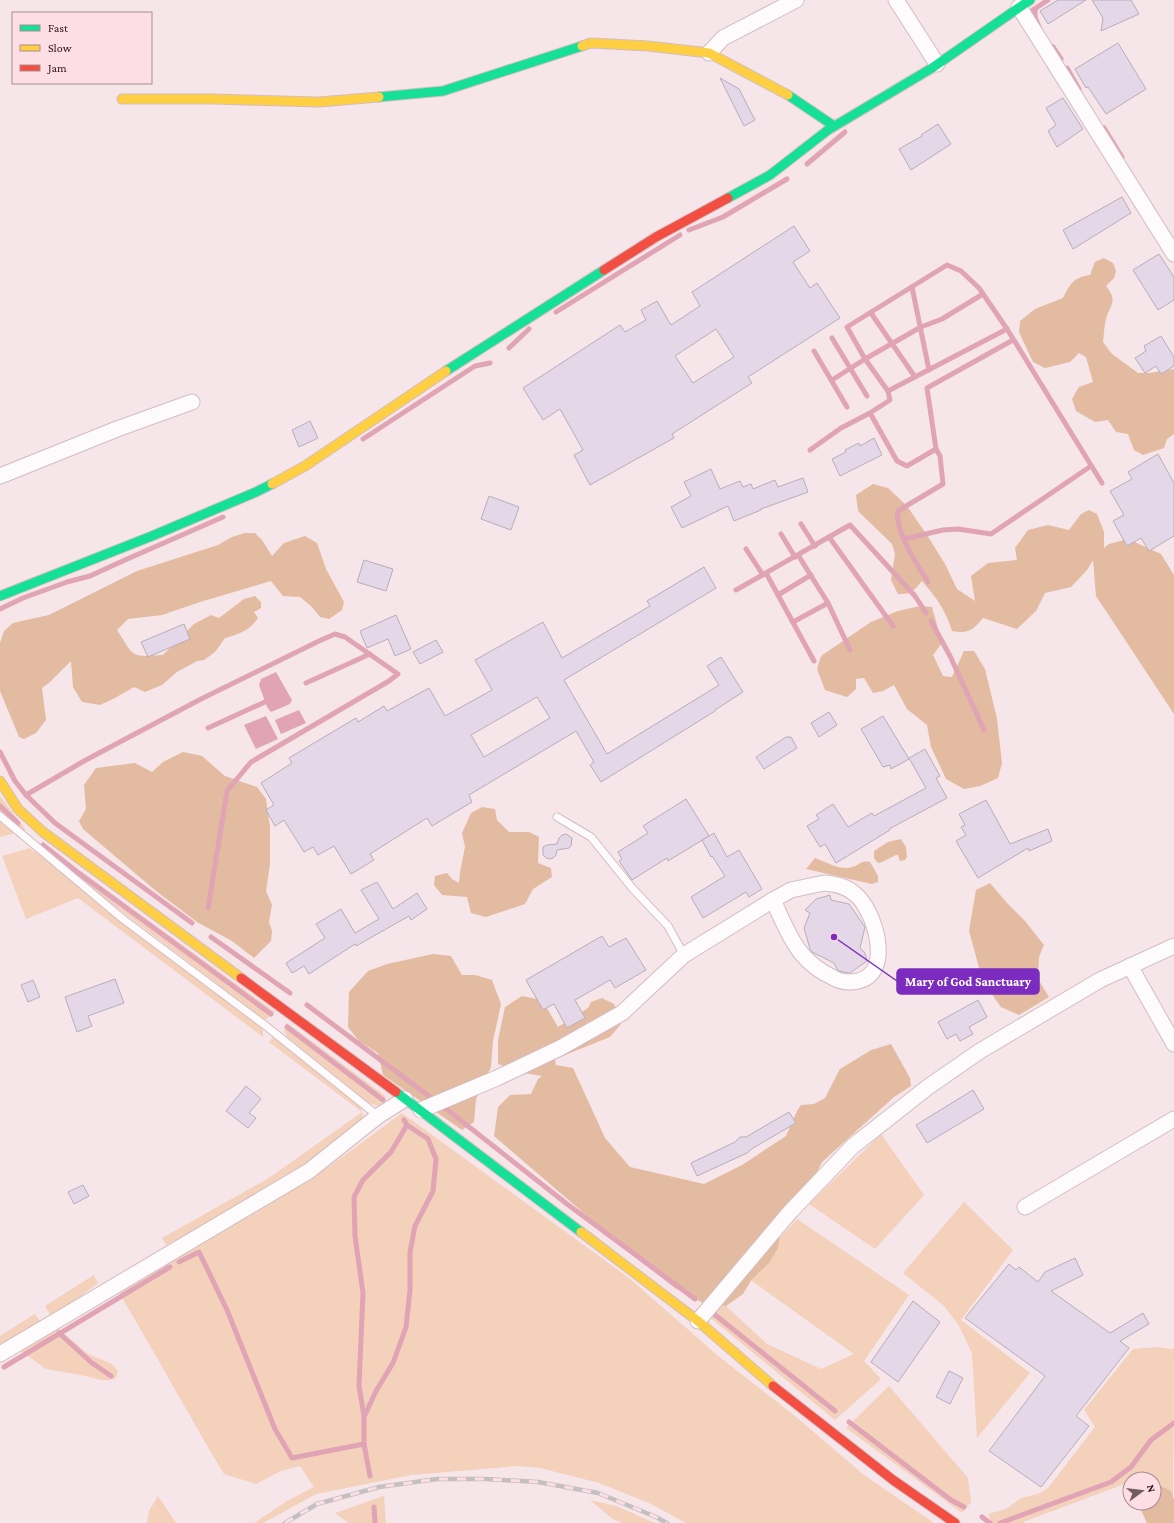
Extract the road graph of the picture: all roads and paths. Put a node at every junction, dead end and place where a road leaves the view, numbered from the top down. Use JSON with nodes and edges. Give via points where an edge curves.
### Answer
{"nodes":[{"id":1,"x":796,"y":0,"type":"edge"},
{"id":2,"x":896,"y":0,"type":"edge"},
{"id":3,"x":1024,"y":4,"type":"edge"},
{"id":4,"x":709,"y":53,"type":"junction"},
{"id":5,"x":937,"y":64,"type":"junction"},
{"id":6,"x":122,"y":99,"type":"dead end"},
{"id":7,"x":834,"y":126,"type":"junction"},
{"id":8,"x":1174,"y":254,"type":"edge"},
{"id":9,"x":192,"y":402,"type":"dead end"},
{"id":10,"x":0,"y":476,"type":"edge"},
{"id":11,"x":0,"y":596,"type":"edge"},
{"id":12,"x":0,"y":781,"type":"edge"},
{"id":13,"x":0,"y":816,"type":"edge"},
{"id":14,"x":557,"y":817,"type":"dead end"},
{"id":15,"x":773,"y":900,"type":"junction"},
{"id":16,"x":1174,"y":946,"type":"edge"},
{"id":17,"x":684,"y":955,"type":"junction"},
{"id":18,"x":1130,"y":966,"type":"junction"},
{"id":19,"x":1174,"y":1044,"type":"edge"},
{"id":20,"x":406,"y":1099,"type":"junction"},
{"id":21,"x":421,"y":1110,"type":"junction"},
{"id":22,"x":378,"y":1116,"type":"junction"},
{"id":23,"x":1174,"y":1119,"type":"edge"},
{"id":24,"x":1024,"y":1206,"type":"dead end"},
{"id":25,"x":698,"y":1321,"type":"junction"},
{"id":26,"x":0,"y":1354,"type":"edge"},
{"id":27,"x":955,"y":1523,"type":"edge"}],
"edges":[{"from":1,"to":4,"type":"street","via":[[723,38]]},
{"from":2,"to":5,"type":"street"},
{"from":3,"to":5,"type":"street"},
{"from":3,"to":8,"type":"street"},
{"from":4,"to":6,"type":"street","via":[[592,42],[443,91],[319,102]]},
{"from":4,"to":7,"type":"street","via":[[780,90]]},
{"from":5,"to":7,"type":"street"},
{"from":7,"to":11,"type":"street","via":[[770,174],[636,249],[477,350],[305,466],[256,492]]},
{"from":9,"to":10,"type":"street","via":[[117,428]]},
{"from":12,"to":20,"type":"street","via":[[8,796],[37,828]]},
{"from":13,"to":22,"type":"lane","via":[[123,919],[266,1026]]},
{"from":14,"to":17,"type":"lane","via":[[591,836],[633,889],[668,926]]},
{"from":15,"to":15,"type":"street","via":[[801,953],[819,971],[842,982],[864,980],[872,972],[878,961],[878,942],[869,911],[856,894],[840,885],[824,883],[791,890]]},
{"from":15,"to":17,"type":"street"},
{"from":16,"to":18,"type":"street"},
{"from":17,"to":21,"type":"street","via":[[622,1013],[560,1048]]},
{"from":18,"to":19,"type":"street"},
{"from":18,"to":25,"type":"street","via":[[1100,980],[980,1051],[853,1146],[790,1212]]},
{"from":20,"to":21,"type":"street"},
{"from":20,"to":22,"type":"street"},
{"from":21,"to":25,"type":"street"},
{"from":22,"to":26,"type":"street","via":[[309,1171]]},
{"from":23,"to":24,"type":"street"},
{"from":25,"to":27,"type":"street","via":[[784,1396],[893,1480]]}]}
